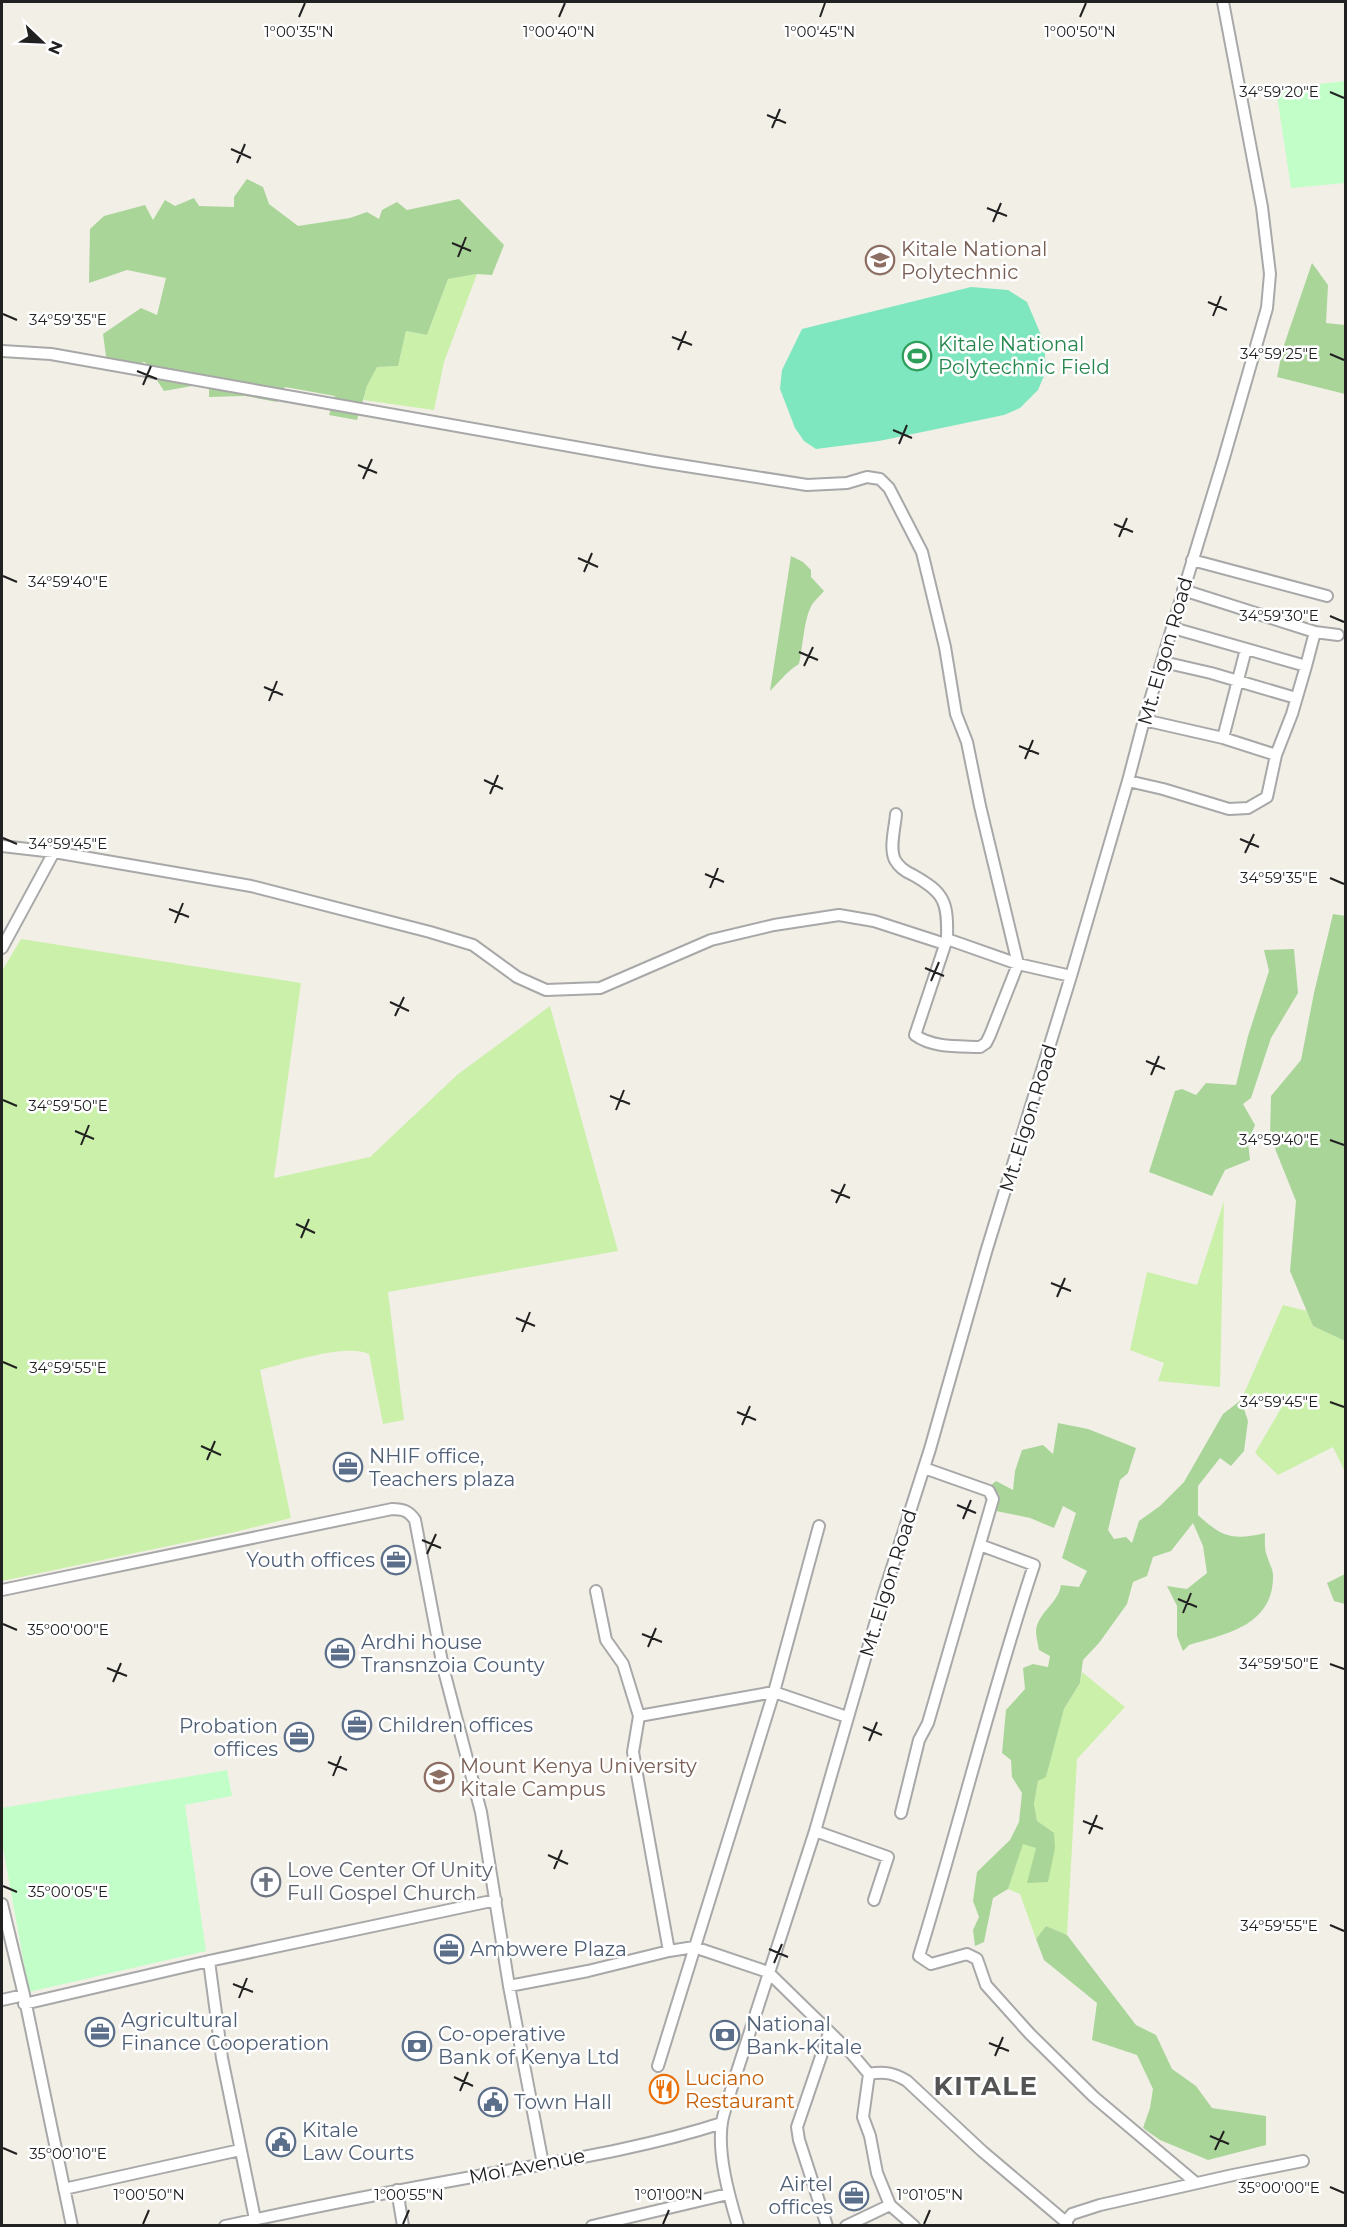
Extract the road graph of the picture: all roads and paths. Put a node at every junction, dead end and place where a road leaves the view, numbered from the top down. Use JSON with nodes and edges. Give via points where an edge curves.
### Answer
{"nodes":[{"id":1,"x":1222,"y":2,"type":"edge"},
{"id":2,"x":2,"y":351,"type":"edge"},
{"id":3,"x":1192,"y":560,"type":"junction"},
{"id":4,"x":1183,"y":590,"type":"junction"},
{"id":5,"x":1327,"y":596,"type":"dead end"},
{"id":6,"x":1173,"y":628,"type":"junction"},
{"id":7,"x":1315,"y":632,"type":"junction"},
{"id":8,"x":1338,"y":636,"type":"dead end"},
{"id":9,"x":1246,"y":648,"type":"junction"},
{"id":10,"x":1163,"y":662,"type":"junction"},
{"id":11,"x":1306,"y":666,"type":"junction"},
{"id":12,"x":1238,"y":682,"type":"junction"},
{"id":13,"x":1296,"y":698,"type":"junction"},
{"id":14,"x":1144,"y":720,"type":"junction"},
{"id":15,"x":1224,"y":738,"type":"junction"},
{"id":16,"x":1276,"y":755,"type":"junction"},
{"id":17,"x":1128,"y":781,"type":"junction"},
{"id":18,"x":896,"y":814,"type":"dead end"},
{"id":19,"x":2,"y":846,"type":"edge"},
{"id":20,"x":54,"y":852,"type":"junction"},
{"id":21,"x":946,"y":941,"type":"junction"},
{"id":22,"x":2,"y":948,"type":"edge"},
{"id":23,"x":1018,"y":964,"type":"junction"},
{"id":24,"x":1071,"y":976,"type":"junction"},
{"id":25,"x":924,"y":1468,"type":"junction"},
{"id":26,"x":819,"y":1526,"type":"dead end"},
{"id":27,"x":980,"y":1545,"type":"junction"},
{"id":28,"x":2,"y":1590,"type":"edge"},
{"id":29,"x":596,"y":1591,"type":"dead end"},
{"id":30,"x":774,"y":1692,"type":"junction"},
{"id":31,"x":639,"y":1716,"type":"junction"},
{"id":32,"x":847,"y":1718,"type":"junction"},
{"id":33,"x":901,"y":1813,"type":"dead end"},
{"id":34,"x":815,"y":1831,"type":"junction"},
{"id":35,"x":496,"y":1900,"type":"junction"},
{"id":36,"x":874,"y":1900,"type":"dead end"},
{"id":37,"x":2,"y":1905,"type":"edge"},
{"id":38,"x":694,"y":1947,"type":"junction"},
{"id":39,"x":669,"y":1951,"type":"junction"},
{"id":40,"x":209,"y":1961,"type":"junction"},
{"id":41,"x":768,"y":1972,"type":"junction"},
{"id":42,"x":509,"y":1986,"type":"junction"},
{"id":43,"x":2,"y":2000,"type":"edge"},
{"id":44,"x":24,"y":2000,"type":"junction"},
{"id":45,"x":829,"y":2033,"type":"junction"},
{"id":46,"x":658,"y":2066,"type":"dead end"},
{"id":47,"x":869,"y":2074,"type":"junction"},
{"id":48,"x":722,"y":2123,"type":"junction"},
{"id":49,"x":240,"y":2151,"type":"junction"},
{"id":50,"x":1303,"y":2161,"type":"dead end"},
{"id":51,"x":543,"y":2164,"type":"junction"},
{"id":52,"x":1196,"y":2183,"type":"junction"},
{"id":53,"x":63,"y":2189,"type":"junction"},
{"id":54,"x":397,"y":2190,"type":"junction"},
{"id":55,"x":728,"y":2194,"type":"junction"},
{"id":56,"x":890,"y":2205,"type":"junction"},
{"id":57,"x":255,"y":2220,"type":"junction"},
{"id":58,"x":1067,"y":2224,"type":"edge"},
{"id":59,"x":72,"y":2226,"type":"edge"},
{"id":60,"x":225,"y":2226,"type":"edge"},
{"id":61,"x":403,"y":2226,"type":"edge"},
{"id":62,"x":592,"y":2226,"type":"edge"},
{"id":63,"x":738,"y":2226,"type":"edge"},
{"id":64,"x":827,"y":2226,"type":"edge"},
{"id":65,"x":846,"y":2226,"type":"edge"},
{"id":66,"x":914,"y":2226,"type":"edge"}],
"edges":[{"from":1,"to":3,"type":"street","name":"Mt. Elgon Road","via":[[1262,207],[1270,291],[1255,354]]},
{"from":2,"to":23,"type":"street","via":[[51,354],[807,485],[847,483],[867,477],[880,479],[889,488],[922,552],[956,714],[967,742]]},
{"from":3,"to":4,"type":"street","name":"Mt. Elgon Road"},
{"from":3,"to":5,"type":"street"},
{"from":4,"to":6,"type":"street","name":"Mt. Elgon Road"},
{"from":4,"to":7,"type":"street"},
{"from":6,"to":9,"type":"street"},
{"from":6,"to":10,"type":"street","name":"Mt. Elgon Road"},
{"from":7,"to":8,"type":"street"},
{"from":7,"to":11,"type":"street"},
{"from":9,"to":11,"type":"street"},
{"from":9,"to":12,"type":"street"},
{"from":10,"to":12,"type":"street"},
{"from":10,"to":14,"type":"street","name":"Mt. Elgon Road"},
{"from":11,"to":13,"type":"street"},
{"from":12,"to":13,"type":"street"},
{"from":12,"to":15,"type":"street"},
{"from":13,"to":16,"type":"street"},
{"from":14,"to":15,"type":"street"},
{"from":14,"to":17,"type":"street","name":"Mt. Elgon Road"},
{"from":15,"to":16,"type":"street"},
{"from":16,"to":17,"type":"street","via":[[1267,797],[1248,808],[1229,809]]},
{"from":17,"to":24,"type":"street","name":"Mt. Elgon Road"},
{"from":18,"to":21,"type":"street","via":[[896,862],[935,888],[948,918]]},
{"from":19,"to":20,"type":"street"},
{"from":20,"to":21,"type":"street","via":[[251,886],[430,932],[473,945],[518,977],[546,990],[600,988],[711,940],[839,915]]},
{"from":20,"to":22,"type":"street"},
{"from":21,"to":23,"type":"street"},
{"from":21,"to":23,"type":"street","via":[[915,1035],[924,1042],[980,1047],[986,1042]]},
{"from":23,"to":24,"type":"street"},
{"from":24,"to":25,"type":"street","name":"Mt. Elgon Road"},
{"from":25,"to":27,"type":"street","via":[[990,1491],[993,1499]]},
{"from":25,"to":32,"type":"street","name":"Mt. Elgon Road"},
{"from":26,"to":30,"type":"street"},
{"from":27,"to":33,"type":"street","via":[[928,1723],[919,1740]]},
{"from":27,"to":52,"type":"street","via":[[1034,1565],[1004,1656],[972,1780],[919,1956],[931,1964],[967,1954],[977,1959],[986,1985],[1030,2034],[1094,2097]]},
{"from":28,"to":35,"type":"street","via":[[392,1509],[410,1512],[415,1520],[443,1667],[481,1812]]},
{"from":29,"to":31,"type":"street","via":[[606,1640],[623,1664]]},
{"from":30,"to":31,"type":"street"},
{"from":30,"to":32,"type":"street"},
{"from":30,"to":38,"type":"street"},
{"from":31,"to":39,"type":"street","via":[[633,1752]]},
{"from":32,"to":34,"type":"street","name":"Mt. Elgon Road"},
{"from":34,"to":36,"type":"street","via":[[888,1857]]},
{"from":34,"to":41,"type":"street","name":"Mt. Elgon Road"},
{"from":35,"to":40,"type":"street"},
{"from":35,"to":42,"type":"street"},
{"from":37,"to":44,"type":"street"},
{"from":38,"to":39,"type":"street"},
{"from":38,"to":41,"type":"street"},
{"from":38,"to":46,"type":"street"},
{"from":39,"to":42,"type":"street"},
{"from":40,"to":44,"type":"street"},
{"from":40,"to":49,"type":"street"},
{"from":41,"to":45,"type":"street"},
{"from":41,"to":48,"type":"street","name":"Mt. Elgon Road"},
{"from":42,"to":51,"type":"street"},
{"from":43,"to":44,"type":"street"},
{"from":44,"to":53,"type":"street"},
{"from":45,"to":47,"type":"street"},
{"from":45,"to":64,"type":"street","via":[[797,2127]]},
{"from":47,"to":56,"type":"street","via":[[863,2117]]},
{"from":47,"to":58,"type":"street","via":[[888,2073],[907,2080]]},
{"from":48,"to":51,"type":"street","name":"Moi Avenue"},
{"from":48,"to":55,"type":"street","name":"Mt. Elgon Road"},
{"from":49,"to":53,"type":"street"},
{"from":49,"to":57,"type":"street"},
{"from":50,"to":52,"type":"street"},
{"from":51,"to":54,"type":"street","name":"Moi Avenue"},
{"from":52,"to":58,"type":"street","via":[[1100,2205],[1072,2214]]},
{"from":53,"to":59,"type":"street"},
{"from":54,"to":57,"type":"street","name":"Moi Avenue"},
{"from":54,"to":61,"type":"street"},
{"from":55,"to":62,"type":"street"},
{"from":55,"to":63,"type":"street","name":"Mt. Elgon Road"},
{"from":56,"to":65,"type":"street"},
{"from":56,"to":66,"type":"street"},
{"from":57,"to":60,"type":"street","name":"Moi Avenue"}]}
